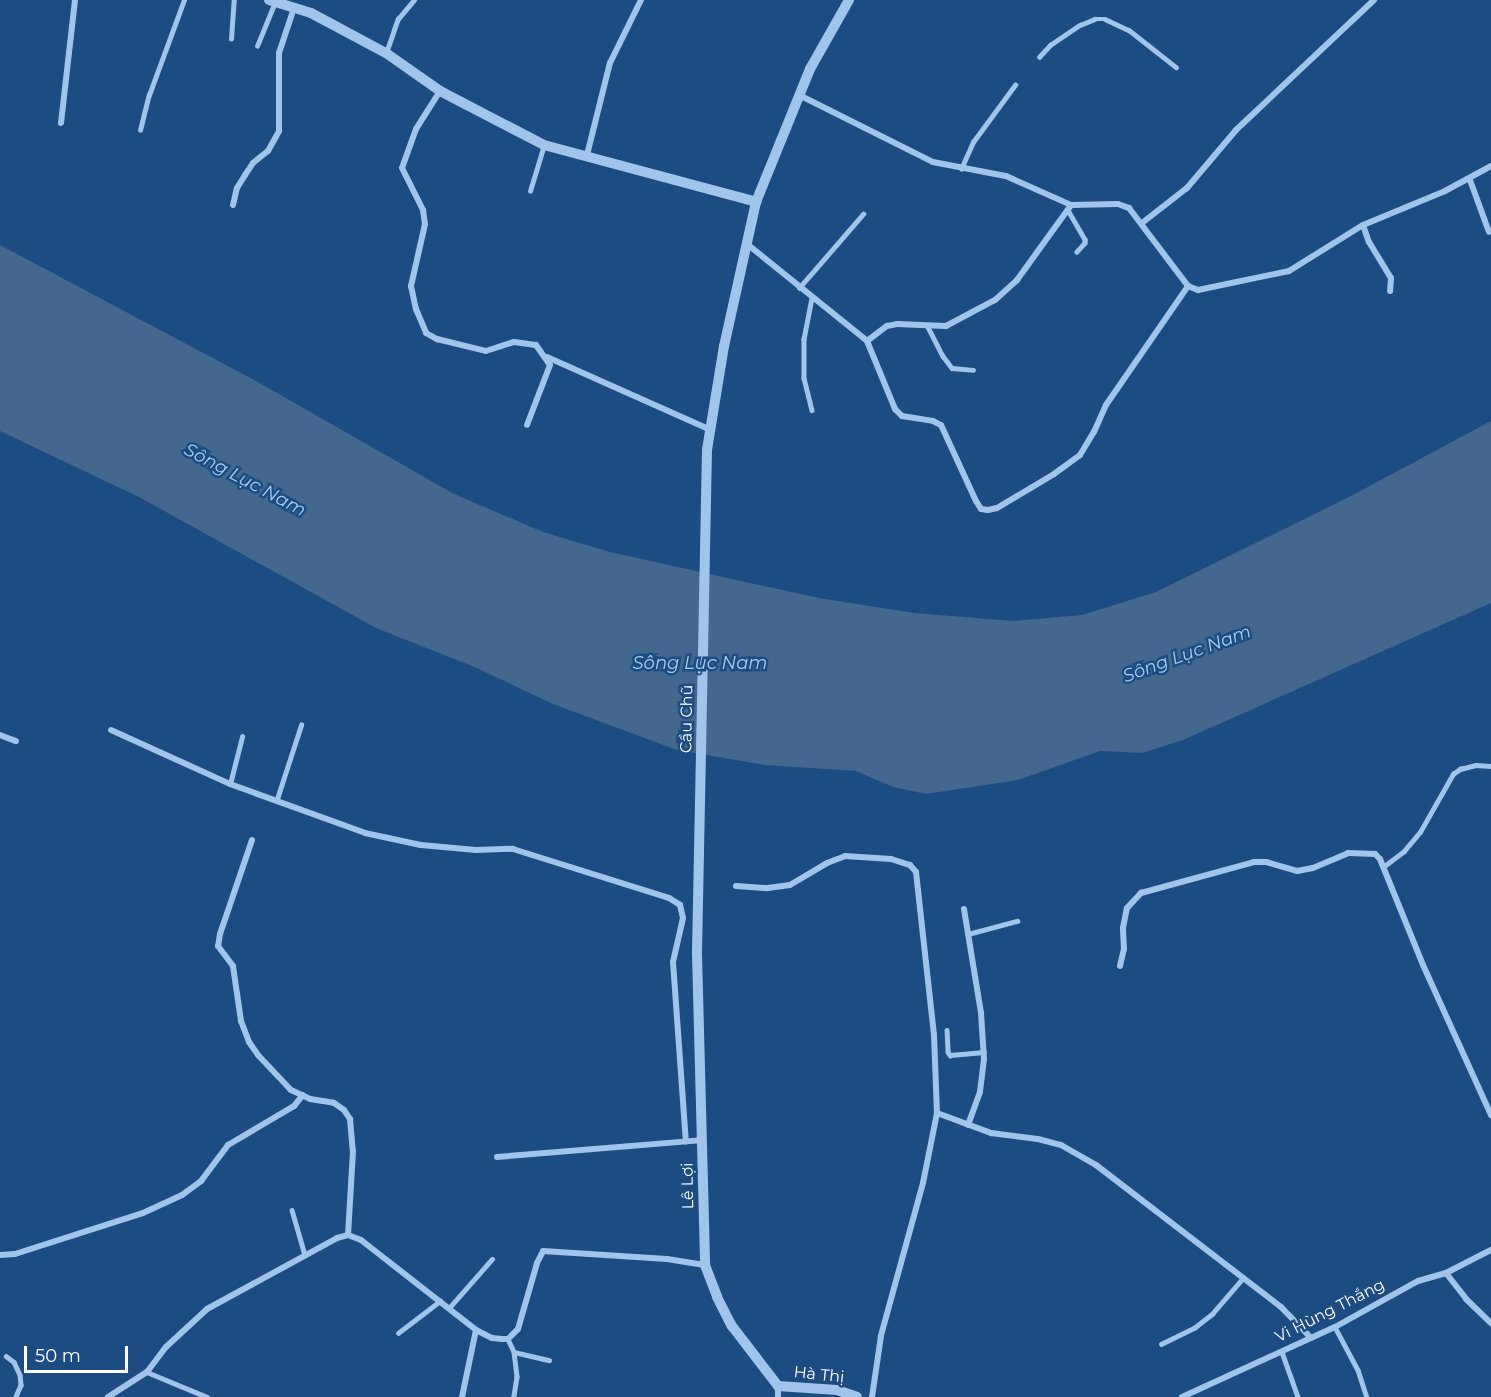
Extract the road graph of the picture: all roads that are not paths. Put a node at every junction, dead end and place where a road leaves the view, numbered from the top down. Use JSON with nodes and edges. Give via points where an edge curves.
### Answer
{"nodes":[{"id":1,"x":75,"y":0,"type":"edge"},
{"id":2,"x":184,"y":0,"type":"edge"},
{"id":3,"x":234,"y":0,"type":"edge"},
{"id":4,"x":414,"y":0,"type":"edge"},
{"id":5,"x":640,"y":0,"type":"edge"},
{"id":6,"x":849,"y":0,"type":"edge"},
{"id":7,"x":1374,"y":0,"type":"edge"},
{"id":8,"x":272,"y":1,"type":"edge"},
{"id":9,"x":294,"y":8,"type":"junction"},
{"id":10,"x":231,"y":39,"type":"dead end"},
{"id":11,"x":257,"y":46,"type":"dead end"},
{"id":12,"x":386,"y":53,"type":"junction"},
{"id":13,"x":1039,"y":57,"type":"dead end"},
{"id":14,"x":1176,"y":67,"type":"dead end"},
{"id":15,"x":1015,"y":85,"type":"dead end"},
{"id":16,"x":440,"y":91,"type":"junction"},
{"id":17,"x":799,"y":94,"type":"junction"},
{"id":18,"x":61,"y":123,"type":"dead end"},
{"id":19,"x":140,"y":130,"type":"dead end"},
{"id":20,"x":544,"y":145,"type":"junction"},
{"id":21,"x":587,"y":155,"type":"junction"},
{"id":22,"x":1491,"y":165,"type":"edge"},
{"id":23,"x":961,"y":169,"type":"junction"},
{"id":24,"x":1470,"y":180,"type":"junction"},
{"id":25,"x":530,"y":191,"type":"dead end"},
{"id":26,"x":756,"y":202,"type":"junction"},
{"id":27,"x":233,"y":205,"type":"dead end"},
{"id":28,"x":1070,"y":207,"type":"junction"},
{"id":29,"x":863,"y":214,"type":"dead end"},
{"id":30,"x":1142,"y":223,"type":"junction"},
{"id":31,"x":1363,"y":225,"type":"junction"},
{"id":32,"x":1489,"y":232,"type":"dead end"},
{"id":33,"x":747,"y":244,"type":"junction"},
{"id":34,"x":1077,"y":252,"type":"dead end"},
{"id":35,"x":1188,"y":286,"type":"junction"},
{"id":36,"x":799,"y":288,"type":"junction"},
{"id":37,"x":1390,"y":291,"type":"dead end"},
{"id":38,"x":812,"y":298,"type":"junction"},
{"id":39,"x":928,"y":327,"type":"junction"},
{"id":40,"x":867,"y":341,"type":"junction"},
{"id":41,"x":547,"y":357,"type":"junction"},
{"id":42,"x":973,"y":370,"type":"dead end"},
{"id":43,"x":812,"y":410,"type":"dead end"},
{"id":44,"x":527,"y":425,"type":"dead end"},
{"id":45,"x":711,"y":430,"type":"junction"},
{"id":46,"x":301,"y":725,"type":"dead end"},
{"id":47,"x":111,"y":730,"type":"dead end"},
{"id":48,"x":0,"y":735,"type":"edge"},
{"id":49,"x":242,"y":737,"type":"dead end"},
{"id":50,"x":16,"y":741,"type":"dead end"},
{"id":51,"x":1491,"y":766,"type":"edge"},
{"id":52,"x":230,"y":784,"type":"junction"},
{"id":53,"x":277,"y":799,"type":"junction"},
{"id":54,"x":252,"y":840,"type":"dead end"},
{"id":55,"x":1383,"y":867,"type":"junction"},
{"id":56,"x":736,"y":886,"type":"dead end"},
{"id":57,"x":964,"y":909,"type":"dead end"},
{"id":58,"x":1017,"y":921,"type":"dead end"},
{"id":59,"x":968,"y":934,"type":"junction"},
{"id":60,"x":697,"y":954,"type":"joint"},
{"id":61,"x":1120,"y":966,"type":"dead end"},
{"id":62,"x":947,"y":1030,"type":"dead end"},
{"id":63,"x":984,"y":1052,"type":"junction"},
{"id":64,"x":303,"y":1095,"type":"junction"},
{"id":65,"x":937,"y":1113,"type":"junction"},
{"id":66,"x":1491,"y":1115,"type":"edge"},
{"id":67,"x":968,"y":1125,"type":"junction"},
{"id":68,"x":702,"y":1140,"type":"junction"},
{"id":69,"x":686,"y":1142,"type":"junction"},
{"id":70,"x":497,"y":1157,"type":"dead end"},
{"id":71,"x":292,"y":1210,"type":"dead end"},
{"id":72,"x":348,"y":1235,"type":"junction"},
{"id":73,"x":1491,"y":1250,"type":"edge"},
{"id":74,"x":0,"y":1255,"type":"edge"},
{"id":75,"x":305,"y":1255,"type":"junction"},
{"id":76,"x":492,"y":1259,"type":"dead end"},
{"id":77,"x":705,"y":1265,"type":"junction"},
{"id":78,"x":1446,"y":1272,"type":"junction"},
{"id":79,"x":1243,"y":1278,"type":"junction"},
{"id":80,"x":440,"y":1301,"type":"junction"},
{"id":81,"x":449,"y":1308,"type":"junction"},
{"id":82,"x":1491,"y":1323,"type":"edge"},
{"id":83,"x":1335,"y":1327,"type":"junction"},
{"id":84,"x":476,"y":1330,"type":"junction"},
{"id":85,"x":398,"y":1333,"type":"dead end"},
{"id":86,"x":1311,"y":1338,"type":"junction"},
{"id":87,"x":508,"y":1339,"type":"junction"},
{"id":88,"x":1161,"y":1344,"type":"dead end"},
{"id":89,"x":514,"y":1352,"type":"junction"},
{"id":90,"x":1282,"y":1352,"type":"junction"},
{"id":91,"x":6,"y":1356,"type":"dead end"},
{"id":92,"x":549,"y":1360,"type":"dead end"},
{"id":93,"x":147,"y":1372,"type":"junction"},
{"id":94,"x":778,"y":1392,"type":"edge"},
{"id":95,"x":16,"y":1397,"type":"edge"},
{"id":96,"x":108,"y":1397,"type":"edge"},
{"id":97,"x":207,"y":1397,"type":"edge"},
{"id":98,"x":462,"y":1397,"type":"edge"},
{"id":99,"x":514,"y":1397,"type":"edge"},
{"id":100,"x":857,"y":1397,"type":"edge"},
{"id":101,"x":872,"y":1397,"type":"edge"},
{"id":102,"x":1182,"y":1397,"type":"edge"},
{"id":103,"x":1298,"y":1397,"type":"edge"},
{"id":104,"x":1367,"y":1397,"type":"edge"}],
"edges":[{"from":1,"to":18,"type":"street"},
{"from":2,"to":19,"type":"lane"},
{"from":3,"to":10,"type":"lane"},
{"from":4,"to":12,"type":"lane","via":[[398,19]]},
{"from":5,"to":21,"type":"street","via":[[609,63]]},
{"from":6,"to":17,"type":"street","name":"Cầu Chũ"},
{"from":7,"to":30,"type":"street","via":[[1236,130],[1187,188]]},
{"from":8,"to":9,"type":"street"},
{"from":8,"to":11,"type":"lane"},
{"from":9,"to":12,"type":"street"},
{"from":9,"to":27,"type":"street","via":[[279,53],[279,130],[268,151],[253,164],[237,188]]},
{"from":12,"to":16,"type":"street"},
{"from":13,"to":14,"type":"lane","via":[[1080,25],[1105,19],[1129,30]]},
{"from":15,"to":23,"type":"lane","via":[[973,142]]},
{"from":16,"to":20,"type":"street"},
{"from":16,"to":41,"type":"street","via":[[417,129],[402,168],[423,210],[425,224],[411,286],[420,322],[426,333],[437,339],[473,349],[486,351],[528,342],[537,345]]},
{"from":17,"to":23,"type":"street","via":[[933,162]]},
{"from":17,"to":26,"type":"street","name":"Cầu Chũ"},
{"from":20,"to":21,"type":"street"},
{"from":20,"to":25,"type":"lane"},
{"from":21,"to":26,"type":"street"},
{"from":22,"to":24,"type":"street"},
{"from":23,"to":28,"type":"street","via":[[1006,176]]},
{"from":24,"to":31,"type":"street"},
{"from":24,"to":32,"type":"street"},
{"from":26,"to":33,"type":"street","name":"Cầu Chũ"},
{"from":28,"to":30,"type":"street","via":[[1118,204],[1129,208]]},
{"from":28,"to":34,"type":"lane","via":[[1085,239]]},
{"from":28,"to":39,"type":"street","via":[[1007,290],[946,326]]},
{"from":29,"to":36,"type":"lane"},
{"from":30,"to":35,"type":"street"},
{"from":31,"to":35,"type":"street","via":[[1289,271],[1209,290]]},
{"from":31,"to":37,"type":"street","via":[[1391,278]]},
{"from":33,"to":36,"type":"street"},
{"from":33,"to":45,"type":"street","name":"Cầu Chũ","via":[[724,346]]},
{"from":35,"to":40,"type":"street","via":[[1106,405],[1080,455],[988,510],[976,501],[941,425],[902,416],[895,409]]},
{"from":36,"to":38,"type":"street"},
{"from":38,"to":40,"type":"street"},
{"from":38,"to":43,"type":"lane","via":[[804,349],[804,378]]},
{"from":39,"to":40,"type":"street","via":[[887,326]]},
{"from":39,"to":42,"type":"lane","via":[[952,368]]},
{"from":41,"to":44,"type":"street","via":[[550,365]]},
{"from":41,"to":45,"type":"street"},
{"from":45,"to":60,"type":"street","name":"Cầu Chũ","via":[[707,450]]},
{"from":46,"to":53,"type":"lane"},
{"from":47,"to":52,"type":"street"},
{"from":48,"to":50,"type":"street"},
{"from":49,"to":52,"type":"lane"},
{"from":51,"to":55,"type":"lane","via":[[1476,765],[1454,774],[1420,832]]},
{"from":52,"to":53,"type":"street"},
{"from":53,"to":69,"type":"street","via":[[365,833],[421,845],[513,849],[609,877],[680,905],[682,927],[673,962]]},
{"from":54,"to":64,"type":"street","via":[[218,946],[233,966],[241,1021],[249,1042],[291,1090]]},
{"from":55,"to":61,"type":"street","via":[[1380,859],[1368,852],[1348,853],[1296,871],[1260,862],[1141,893],[1127,908]]},
{"from":55,"to":66,"type":"street"},
{"from":56,"to":65,"type":"street","via":[[790,885],[845,856],[891,859],[910,865],[916,872],[934,1035]]},
{"from":57,"to":59,"type":"street"},
{"from":58,"to":59,"type":"lane"},
{"from":59,"to":63,"type":"street"},
{"from":60,"to":68,"type":"street","name":"Lê Lợi"},
{"from":62,"to":63,"type":"lane","via":[[950,1056]]},
{"from":63,"to":67,"type":"street","via":[[980,1092]]},
{"from":64,"to":72,"type":"street","via":[[334,1103],[350,1119],[353,1151]]},
{"from":64,"to":74,"type":"street","via":[[287,1111],[228,1145],[201,1180],[182,1195],[142,1214],[15,1254]]},
{"from":65,"to":67,"type":"street"},
{"from":65,"to":101,"type":"street","via":[[923,1183],[881,1336]]},
{"from":67,"to":79,"type":"street","via":[[990,1133],[1049,1142],[1087,1160]]},
{"from":68,"to":69,"type":"street"},
{"from":68,"to":77,"type":"street","name":"Lê Lợi"},
{"from":69,"to":70,"type":"street"},
{"from":71,"to":75,"type":"lane"},
{"from":72,"to":75,"type":"street"},
{"from":72,"to":80,"type":"street","via":[[361,1240]]},
{"from":73,"to":78,"type":"street","name":"Vi Hùng Thắng"},
{"from":75,"to":93,"type":"street","via":[[207,1309],[166,1347]]},
{"from":76,"to":81,"type":"lane"},
{"from":77,"to":87,"type":"street","via":[[543,1251],[518,1329]]},
{"from":77,"to":94,"type":"street","name":"Lê Lợi","via":[[732,1326]]},
{"from":78,"to":82,"type":"street"},
{"from":78,"to":83,"type":"street","name":"Vi Hùng Thắng","via":[[1418,1281]]},
{"from":79,"to":86,"type":"street","via":[[1281,1307]]},
{"from":79,"to":88,"type":"lane","via":[[1212,1314]]},
{"from":80,"to":81,"type":"street"},
{"from":80,"to":85,"type":"lane"},
{"from":81,"to":84,"type":"street"},
{"from":83,"to":86,"type":"street","name":"Vi Hùng Thắng"},
{"from":83,"to":104,"type":"lane","via":[[1358,1370]]},
{"from":84,"to":87,"type":"street","via":[[492,1338]]},
{"from":84,"to":98,"type":"street"},
{"from":86,"to":90,"type":"street","name":"Vi Hùng Thắng"},
{"from":87,"to":89,"type":"lane"},
{"from":89,"to":92,"type":"lane"},
{"from":89,"to":99,"type":"lane"},
{"from":90,"to":102,"type":"street","name":"Vi Hùng Thắng"},
{"from":90,"to":103,"type":"lane"},
{"from":91,"to":95,"type":"lane","via":[[14,1362],[20,1376]]},
{"from":93,"to":96,"type":"street"},
{"from":93,"to":97,"type":"lane"},
{"from":94,"to":100,"type":"street","name":"Hà Thị","via":[[837,1390]]}]}
